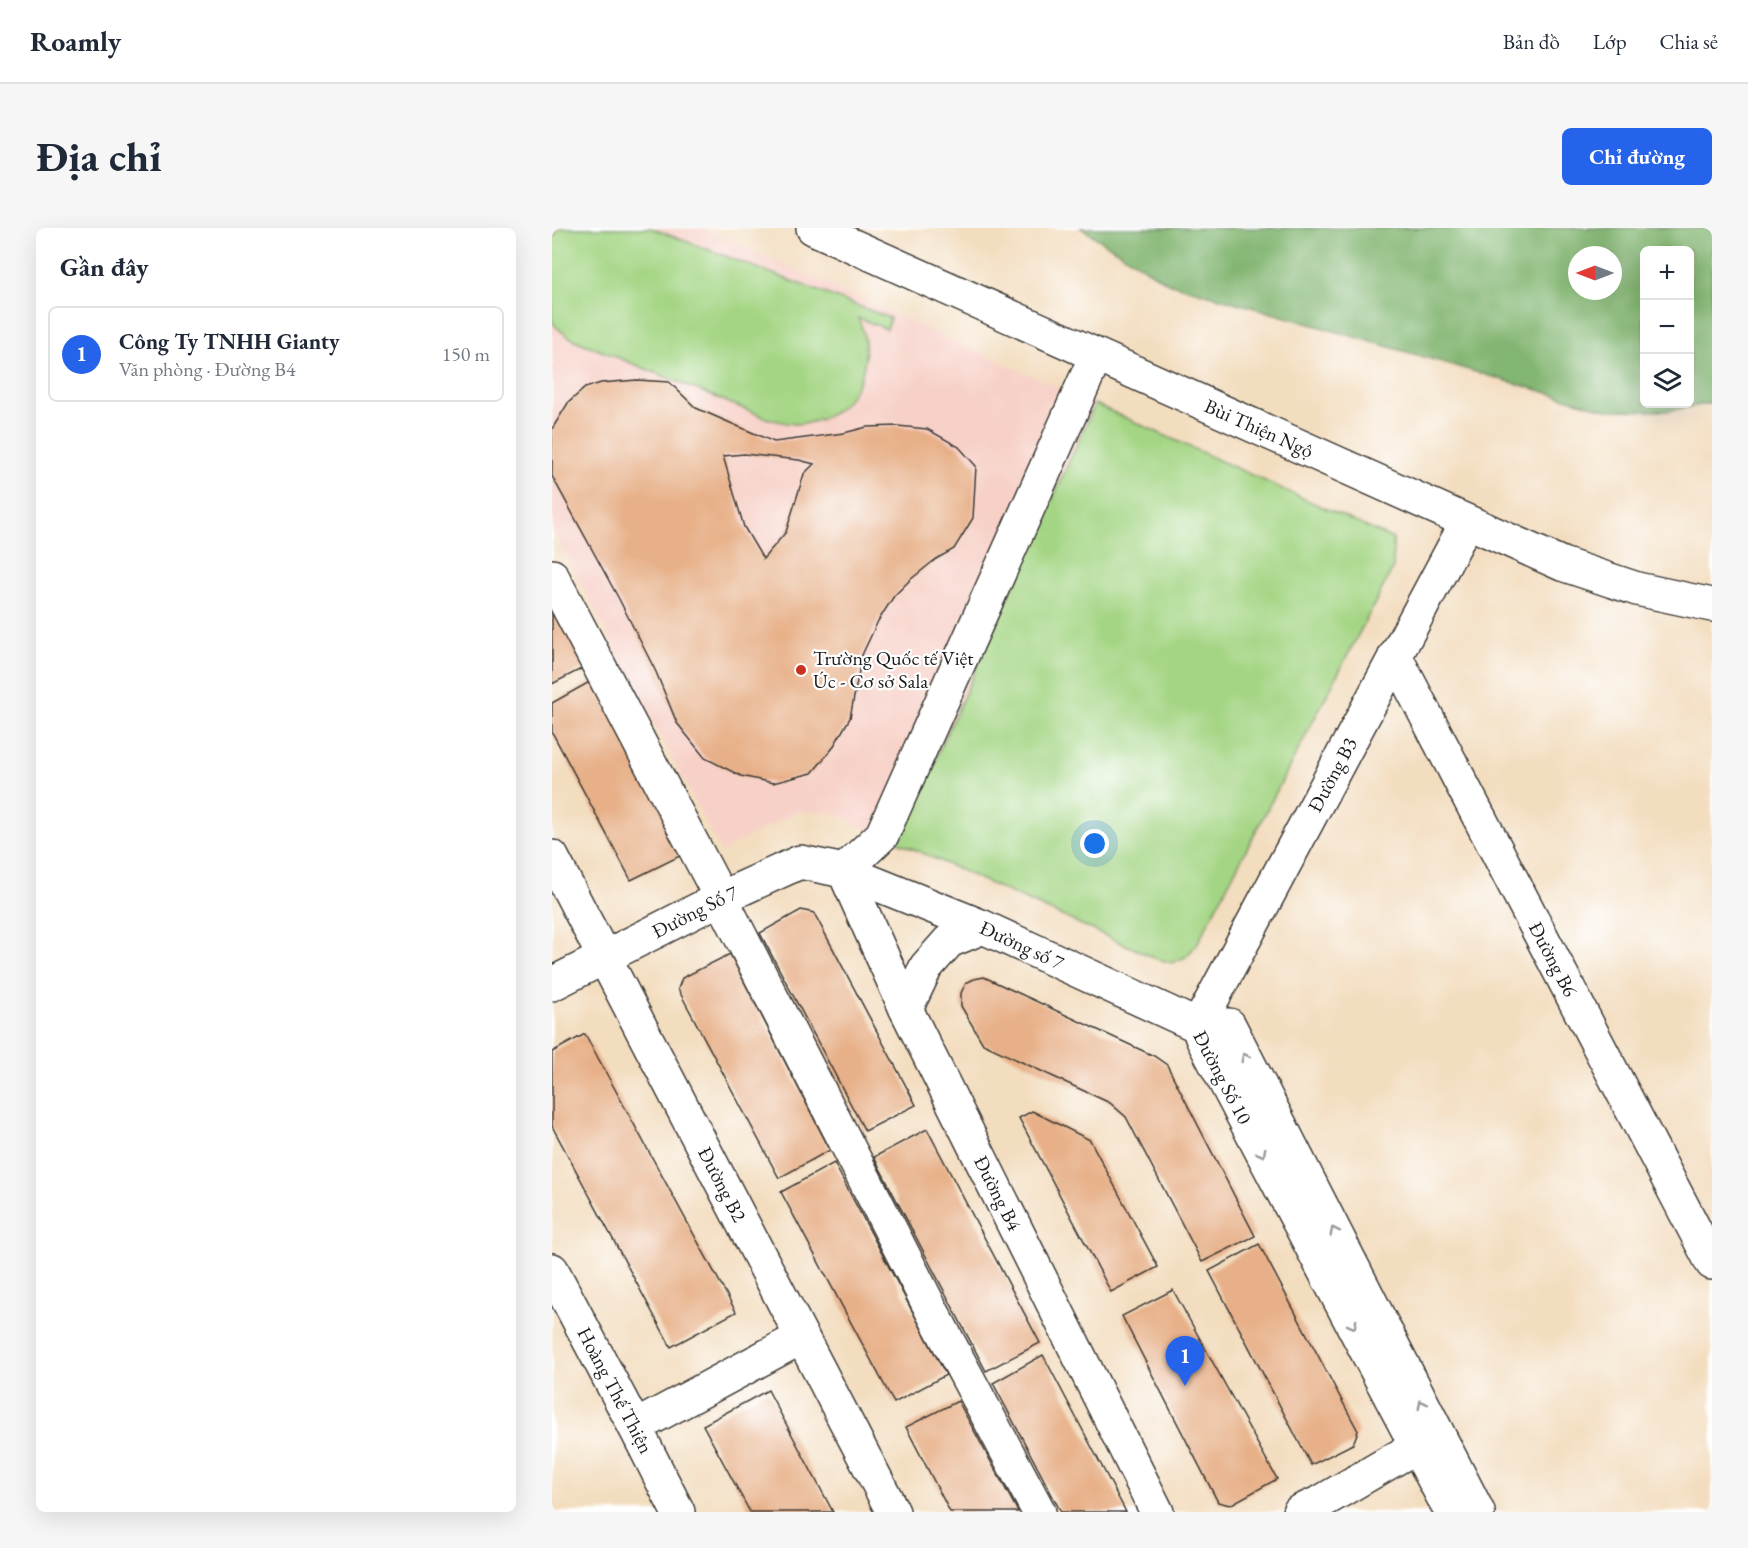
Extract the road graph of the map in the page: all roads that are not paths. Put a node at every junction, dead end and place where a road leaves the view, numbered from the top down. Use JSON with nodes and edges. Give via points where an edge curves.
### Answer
{"nodes":[{"id":1,"x":813,"y":228,"type":"edge"},
{"id":2,"x":1096,"y":356,"type":"junction"},
{"id":3,"x":1467,"y":522,"type":"junction"},
{"id":4,"x":552,"y":576,"type":"edge"},
{"id":5,"x":1712,"y":605,"type":"edge"},
{"id":6,"x":1395,"y":656,"type":"junction"},
{"id":7,"x":552,"y":857,"type":"edge"},
{"id":8,"x":844,"y":871,"type":"junction"},
{"id":9,"x":721,"y":898,"type":"junction"},
{"id":10,"x":983,"y":927,"type":"junction"},
{"id":11,"x":604,"y":958,"type":"junction"},
{"id":12,"x":552,"y":984,"type":"edge"},
{"id":13,"x":906,"y":1009,"type":"junction"},
{"id":14,"x":1198,"y":1026,"type":"junction"},
{"id":15,"x":1712,"y":1263,"type":"edge"},
{"id":16,"x":552,"y":1270,"type":"edge"},
{"id":17,"x":802,"y":1337,"type":"junction"},
{"id":18,"x":635,"y":1427,"type":"junction"},
{"id":19,"x":1427,"y":1440,"type":"junction"},
{"id":20,"x":678,"y":1512,"type":"edge"},
{"id":21,"x":893,"y":1512,"type":"edge"},
{"id":22,"x":1039,"y":1512,"type":"edge"},
{"id":23,"x":1158,"y":1512,"type":"edge"},
{"id":24,"x":1299,"y":1512,"type":"edge"},
{"id":25,"x":1451,"y":1512,"type":"edge"},
{"id":26,"x":1479,"y":1512,"type":"edge"}],
"edges":[{"from":1,"to":2,"type":"street","name":"Bùi Thiện Ngộ"},
{"from":2,"to":3,"type":"street","name":"Bùi Thiện Ngộ"},
{"from":2,"to":8,"type":"street","via":[[882,835]]},
{"from":3,"to":5,"type":"street","name":"Bùi Thiện Ngộ","via":[[1595,576]]},
{"from":3,"to":6,"type":"street","name":"Đường B3"},
{"from":4,"to":9,"type":"street"},
{"from":6,"to":14,"type":"street","name":"Đường B3"},
{"from":6,"to":15,"type":"street","name":"Đường B6"},
{"from":7,"to":11,"type":"street","name":"Đường B2"},
{"from":8,"to":9,"type":"street","name":"Đường Số 7","via":[[800,862]]},
{"from":8,"to":10,"type":"street","name":"Đường số 7"},
{"from":8,"to":13,"type":"street","name":"Đường B4"},
{"from":9,"to":11,"type":"street","name":"Đường Số 7"},
{"from":9,"to":22,"type":"street"},
{"from":10,"to":13,"type":"street","via":[[949,941],[926,967]]},
{"from":10,"to":14,"type":"street","name":"Đường số 7"},
{"from":11,"to":12,"type":"street","name":"Đường Số 7"},
{"from":11,"to":17,"type":"street","name":"Đường B2"},
{"from":13,"to":23,"type":"street","name":"Đường B4"},
{"from":14,"to":19,"type":"street","name":"Đường Số 10"},
{"from":16,"to":18,"type":"street","name":"Hoàng Thế Thiện"},
{"from":17,"to":18,"type":"street"},
{"from":17,"to":21,"type":"street","name":"Đường B2"},
{"from":18,"to":20,"type":"street","name":"Hoàng Thế Thiện"},
{"from":19,"to":24,"type":"street"},
{"from":19,"to":25,"type":"street","name":"Đường Số 10"},
{"from":19,"to":26,"type":"street","name":"Đường Số 10"}]}
